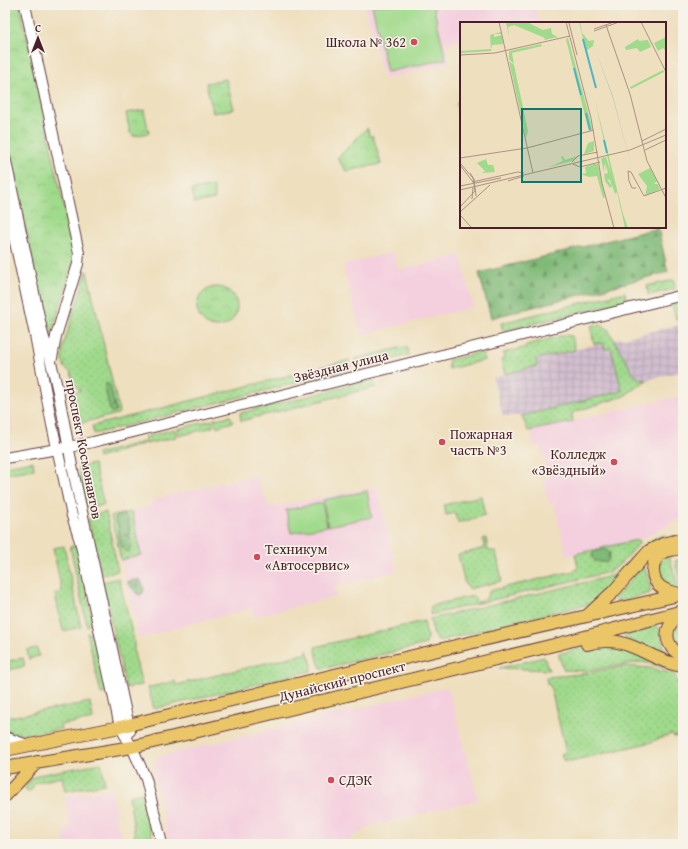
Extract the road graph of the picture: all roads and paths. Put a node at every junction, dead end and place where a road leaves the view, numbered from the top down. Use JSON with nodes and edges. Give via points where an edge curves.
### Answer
{"nodes":[{"id":1,"x":25,"y":5,"type":"edge"},
{"id":2,"x":5,"y":157,"type":"edge"},
{"id":3,"x":5,"y":196,"type":"edge"},
{"id":4,"x":683,"y":295,"type":"edge"},
{"id":5,"x":51,"y":360,"type":"junction"},
{"id":6,"x":69,"y":447,"type":"junction"},
{"id":7,"x":58,"y":449,"type":"junction"},
{"id":8,"x":5,"y":458,"type":"edge"},
{"id":9,"x":683,"y":539,"type":"edge"},
{"id":10,"x":683,"y":547,"type":"edge"},
{"id":11,"x":682,"y":594,"type":"edge"},
{"id":12,"x":681,"y":612,"type":"edge"},
{"id":13,"x":586,"y":616,"type":"junction"},
{"id":14,"x":558,"y":644,"type":"junction"},
{"id":15,"x":683,"y":656,"type":"edge"},
{"id":16,"x":683,"y":666,"type":"edge"},
{"id":17,"x":125,"y":726,"type":"junction"},
{"id":18,"x":5,"y":737,"type":"edge"},
{"id":19,"x":27,"y":745,"type":"junction"},
{"id":20,"x":132,"y":747,"type":"junction"},
{"id":21,"x":5,"y":750,"type":"edge"},
{"id":22,"x":38,"y":762,"type":"junction"},
{"id":23,"x":5,"y":768,"type":"edge"},
{"id":24,"x":5,"y":796,"type":"edge"},
{"id":25,"x":162,"y":844,"type":"edge"}],
"edges":[{"from":1,"to":5,"type":"street","via":[[79,253]]},
{"from":2,"to":5,"type":"street","name":"проспект Космонавтов","via":[[43,335]]},
{"from":3,"to":7,"type":"street","name":"проспект Космонавтов"},
{"from":4,"to":6,"type":"street","name":"Звёздная улица"},
{"from":5,"to":6,"type":"street","name":"проспект Космонавтов"},
{"from":6,"to":7,"type":"street","name":"Звёздная улица"},
{"from":6,"to":17,"type":"street","name":"проспект Космонавтов"},
{"from":7,"to":8,"type":"street","name":"Звёздная улица"},
{"from":7,"to":17,"type":"street","name":"проспект Космонавтов","via":[[72,516]]},
{"from":9,"to":13,"type":"main road","via":[[649,551],[613,592]]},
{"from":10,"to":11,"type":"main road","via":[[662,553],[654,562],[653,570],[658,585]]},
{"from":11,"to":13,"type":"main road","name":"Дунайский проспект"},
{"from":12,"to":14,"type":"main road","name":"Дунайский проспект"},
{"from":12,"to":15,"type":"main road","via":[[670,625],[667,638],[673,650]]},
{"from":13,"to":17,"type":"main road","name":"Дунайский проспект"},
{"from":14,"to":16,"type":"main road","via":[[576,646],[606,641],[621,643]]},
{"from":14,"to":20,"type":"main road","name":"Дунайский проспект"},
{"from":17,"to":19,"type":"main road","name":"Дунайский проспект"},
{"from":17,"to":20,"type":"street","name":"проспект Космонавтов"},
{"from":18,"to":19,"type":"street"},
{"from":19,"to":21,"type":"main road","name":"Дунайский проспект"},
{"from":20,"to":22,"type":"main road","name":"Дунайский проспект"},
{"from":20,"to":25,"type":"street","name":"проспект Космонавтов","via":[[146,779]]},
{"from":22,"to":23,"type":"main road","name":"Дунайский проспект"},
{"from":22,"to":24,"type":"main road"}]}
